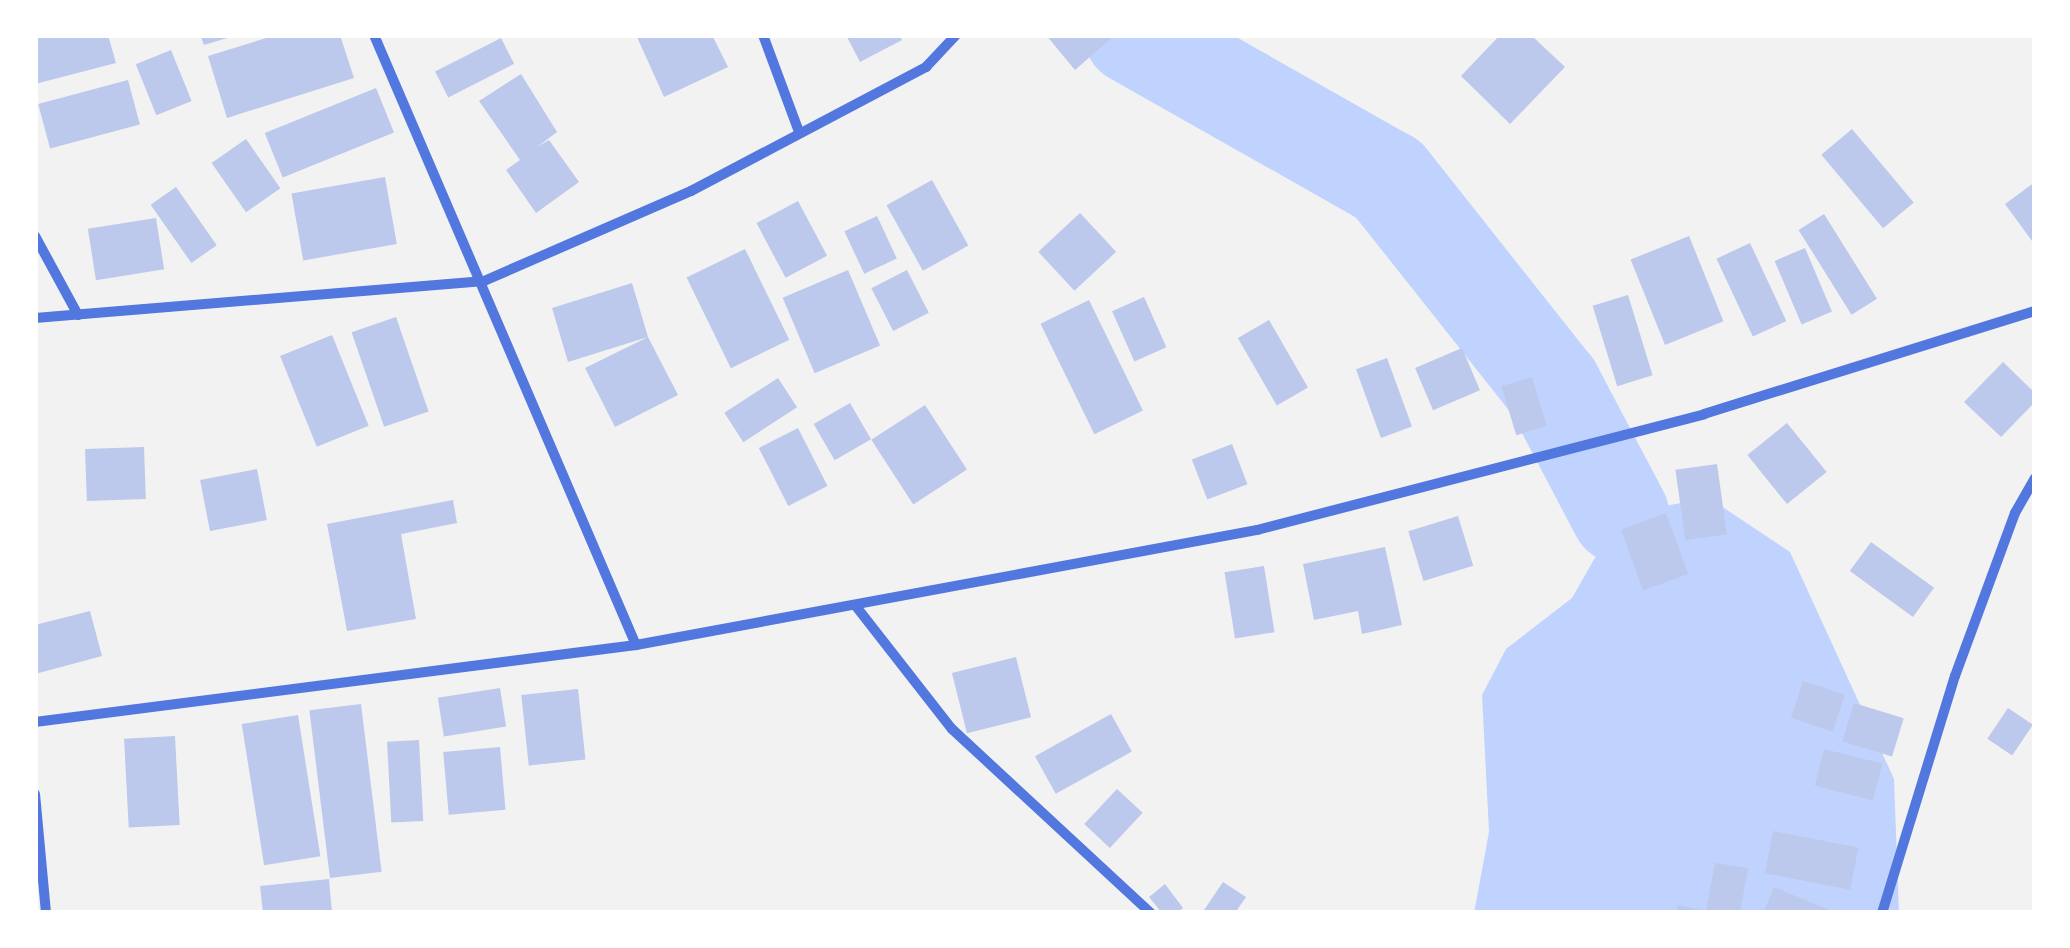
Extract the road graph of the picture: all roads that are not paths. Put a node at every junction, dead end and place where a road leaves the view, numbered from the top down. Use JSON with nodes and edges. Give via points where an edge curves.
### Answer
{"nodes":[{"id":1,"x":374,"y":35,"type":"edge"},
{"id":2,"x":763,"y":35,"type":"edge"},
{"id":3,"x":956,"y":35,"type":"edge"},
{"id":4,"x":798,"y":129,"type":"junction"},
{"id":5,"x":35,"y":236,"type":"edge"},
{"id":6,"x":484,"y":281,"type":"junction"},
{"id":7,"x":2035,"y":311,"type":"edge"},
{"id":8,"x":78,"y":315,"type":"junction"},
{"id":9,"x":35,"y":318,"type":"edge"},
{"id":10,"x":2035,"y":478,"type":"edge"},
{"id":11,"x":855,"y":605,"type":"junction"},
{"id":12,"x":636,"y":646,"type":"junction"},
{"id":13,"x":35,"y":722,"type":"edge"},
{"id":14,"x":35,"y":794,"type":"edge"},
{"id":15,"x":46,"y":913,"type":"edge"},
{"id":16,"x":1151,"y":913,"type":"edge"},
{"id":17,"x":1882,"y":913,"type":"edge"}],
"edges":[{"from":1,"to":6,"type":"street"},
{"from":2,"to":4,"type":"street"},
{"from":3,"to":4,"type":"street","via":[[926,67]]},
{"from":4,"to":6,"type":"street","via":[[691,191]]},
{"from":5,"to":8,"type":"street"},
{"from":6,"to":8,"type":"street"},
{"from":6,"to":12,"type":"street"},
{"from":7,"to":11,"type":"street","via":[[1704,414],[1257,530]]},
{"from":8,"to":9,"type":"street"},
{"from":10,"to":17,"type":"street","via":[[2015,513],[1955,676]]},
{"from":11,"to":12,"type":"street"},
{"from":11,"to":16,"type":"street","via":[[952,729]]},
{"from":12,"to":13,"type":"street"},
{"from":14,"to":15,"type":"street"}]}
